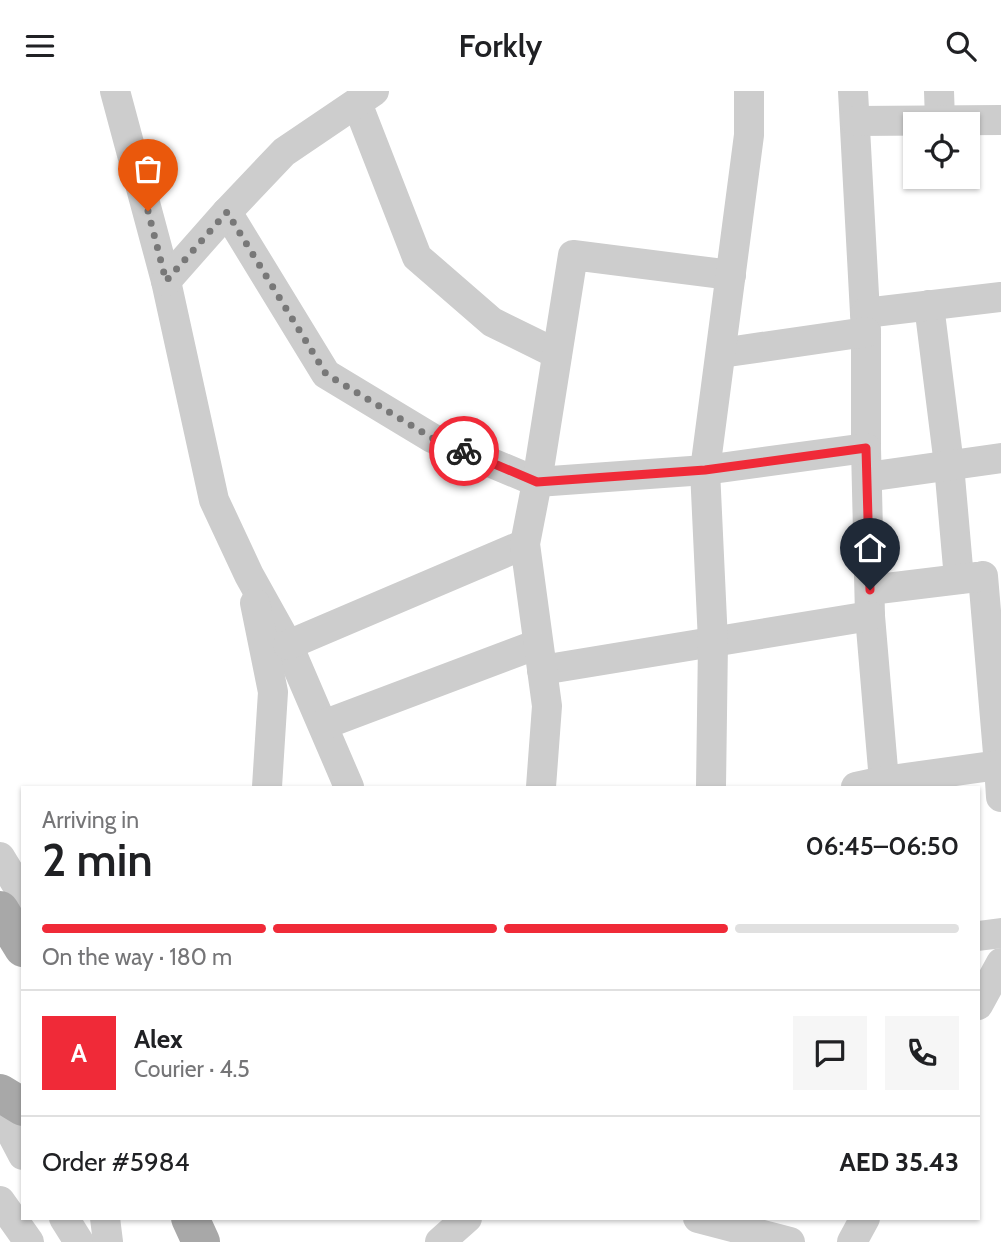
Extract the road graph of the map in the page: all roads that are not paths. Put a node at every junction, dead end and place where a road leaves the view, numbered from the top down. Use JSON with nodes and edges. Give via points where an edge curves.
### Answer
{"nodes":[{"id":1,"x":115,"y":91,"type":"edge"},
{"id":2,"x":749,"y":91,"type":"edge"},
{"id":3,"x":853,"y":91,"type":"edge"},
{"id":4,"x":366,"y":97,"type":"edge"},
{"id":5,"x":939,"y":106,"type":"edge"},
{"id":6,"x":1001,"y":120,"type":"edge"},
{"id":7,"x":855,"y":121,"type":"junction"},
{"id":8,"x":227,"y":212,"type":"junction"},
{"id":9,"x":731,"y":275,"type":"junction"},
{"id":10,"x":166,"y":281,"type":"junction"},
{"id":11,"x":1001,"y":297,"type":"edge"},
{"id":12,"x":929,"y":305,"type":"junction"},
{"id":13,"x":866,"y":323,"type":"junction"},
{"id":14,"x":721,"y":353,"type":"junction"},
{"id":15,"x":557,"y":354,"type":"junction"},
{"id":16,"x":1001,"y":458,"type":"edge"},
{"id":17,"x":867,"y":462,"type":"junction"},
{"id":18,"x":949,"y":465,"type":"junction"},
{"id":19,"x":705,"y":470,"type":"junction"},
{"id":20,"x":537,"y":482,"type":"junction"},
{"id":21,"x":525,"y":544,"type":"junction"},
{"id":22,"x":249,"y":575,"type":"junction"},
{"id":23,"x":981,"y":577,"type":"edge"},
{"id":24,"x":870,"y":603,"type":"junction"},
{"id":25,"x":713,"y":642,"type":"junction"},
{"id":26,"x":288,"y":645,"type":"junction"},
{"id":27,"x":540,"y":657,"type":"junction"},
{"id":28,"x":996,"y":661,"type":"edge"},
{"id":29,"x":323,"y":725,"type":"junction"},
{"id":30,"x":999,"y":765,"type":"junction"},
{"id":31,"x":870,"y":784,"type":"edge"},
{"id":32,"x":267,"y":786,"type":"edge"},
{"id":33,"x":349,"y":786,"type":"edge"},
{"id":34,"x":541,"y":786,"type":"edge"},
{"id":35,"x":711,"y":786,"type":"edge"},
{"id":36,"x":1001,"y":797,"type":"edge"},
{"id":37,"x":0,"y":857,"type":"edge"},
{"id":38,"x":21,"y":892,"type":"edge"},
{"id":39,"x":0,"y":910,"type":"edge"},
{"id":40,"x":1001,"y":933,"type":"edge"},
{"id":41,"x":980,"y":936,"type":"edge"},
{"id":42,"x":21,"y":946,"type":"edge"},
{"id":43,"x":0,"y":954,"type":"edge"},
{"id":44,"x":1001,"y":963,"type":"edge"},
{"id":45,"x":21,"y":965,"type":"edge"},
{"id":46,"x":980,"y":1001,"type":"edge"},
{"id":47,"x":0,"y":1093,"type":"edge"},
{"id":48,"x":21,"y":1106,"type":"edge"},
{"id":49,"x":0,"y":1111,"type":"edge"},
{"id":50,"x":21,"y":1152,"type":"edge"},
{"id":51,"x":0,"y":1201,"type":"edge"},
{"id":52,"x":65,"y":1220,"type":"edge"},
{"id":53,"x":105,"y":1220,"type":"edge"},
{"id":54,"x":191,"y":1220,"type":"edge"},
{"id":55,"x":465,"y":1220,"type":"edge"},
{"id":56,"x":706,"y":1220,"type":"edge"},
{"id":57,"x":864,"y":1220,"type":"edge"},
{"id":58,"x":29,"y":1242,"type":"edge"},
{"id":59,"x":79,"y":1242,"type":"edge"},
{"id":60,"x":108,"y":1242,"type":"edge"},
{"id":61,"x":201,"y":1242,"type":"edge"},
{"id":62,"x":440,"y":1242,"type":"edge"},
{"id":63,"x":790,"y":1242,"type":"edge"},
{"id":64,"x":852,"y":1242,"type":"edge"}],
"edges":[{"from":1,"to":10,"type":"street"},
{"from":2,"to":9,"type":"street","via":[[749,135]]},
{"from":3,"to":7,"type":"street"},
{"from":4,"to":8,"type":"street","via":[[284,152]]},
{"from":4,"to":15,"type":"street","via":[[416,257],[492,322]]},
{"from":5,"to":6,"type":"street"},
{"from":5,"to":7,"type":"street"},
{"from":7,"to":13,"type":"street"},
{"from":8,"to":10,"type":"street"},
{"from":8,"to":20,"type":"street","via":[[326,374],[432,438]]},
{"from":9,"to":14,"type":"street"},
{"from":9,"to":15,"type":"street","via":[[573,255]]},
{"from":10,"to":22,"type":"street","via":[[214,501]]},
{"from":11,"to":12,"type":"street"},
{"from":12,"to":13,"type":"street"},
{"from":12,"to":18,"type":"street"},
{"from":13,"to":14,"type":"street"},
{"from":13,"to":17,"type":"street"},
{"from":14,"to":19,"type":"street"},
{"from":15,"to":20,"type":"street"},
{"from":16,"to":18,"type":"street"},
{"from":17,"to":18,"type":"street"},
{"from":17,"to":19,"type":"street"},
{"from":17,"to":24,"type":"street"},
{"from":18,"to":23,"type":"street"},
{"from":19,"to":20,"type":"street"},
{"from":19,"to":25,"type":"street"},
{"from":20,"to":21,"type":"street"},
{"from":21,"to":26,"type":"street"},
{"from":21,"to":27,"type":"street"},
{"from":22,"to":26,"type":"street"},
{"from":22,"to":32,"type":"street","via":[[273,692]]},
{"from":23,"to":24,"type":"street"},
{"from":23,"to":28,"type":"street"},
{"from":24,"to":25,"type":"street"},
{"from":24,"to":31,"type":"street"},
{"from":25,"to":27,"type":"street"},
{"from":25,"to":35,"type":"street"},
{"from":26,"to":29,"type":"street"},
{"from":27,"to":29,"type":"street"},
{"from":27,"to":34,"type":"street","via":[[547,706]]},
{"from":28,"to":30,"type":"street"},
{"from":29,"to":33,"type":"street"},
{"from":30,"to":31,"type":"street"},
{"from":30,"to":36,"type":"street"},
{"from":37,"to":38,"type":"street"},
{"from":39,"to":42,"type":"main road"},
{"from":40,"to":41,"type":"street"},
{"from":43,"to":45,"type":"main road"},
{"from":44,"to":46,"type":"street"},
{"from":47,"to":48,"type":"main road"},
{"from":49,"to":50,"type":"street"},
{"from":51,"to":58,"type":"street"},
{"from":52,"to":59,"type":"street"},
{"from":53,"to":60,"type":"street"},
{"from":54,"to":61,"type":"main road"},
{"from":55,"to":62,"type":"street"},
{"from":56,"to":63,"type":"street"},
{"from":57,"to":64,"type":"street"}]}
